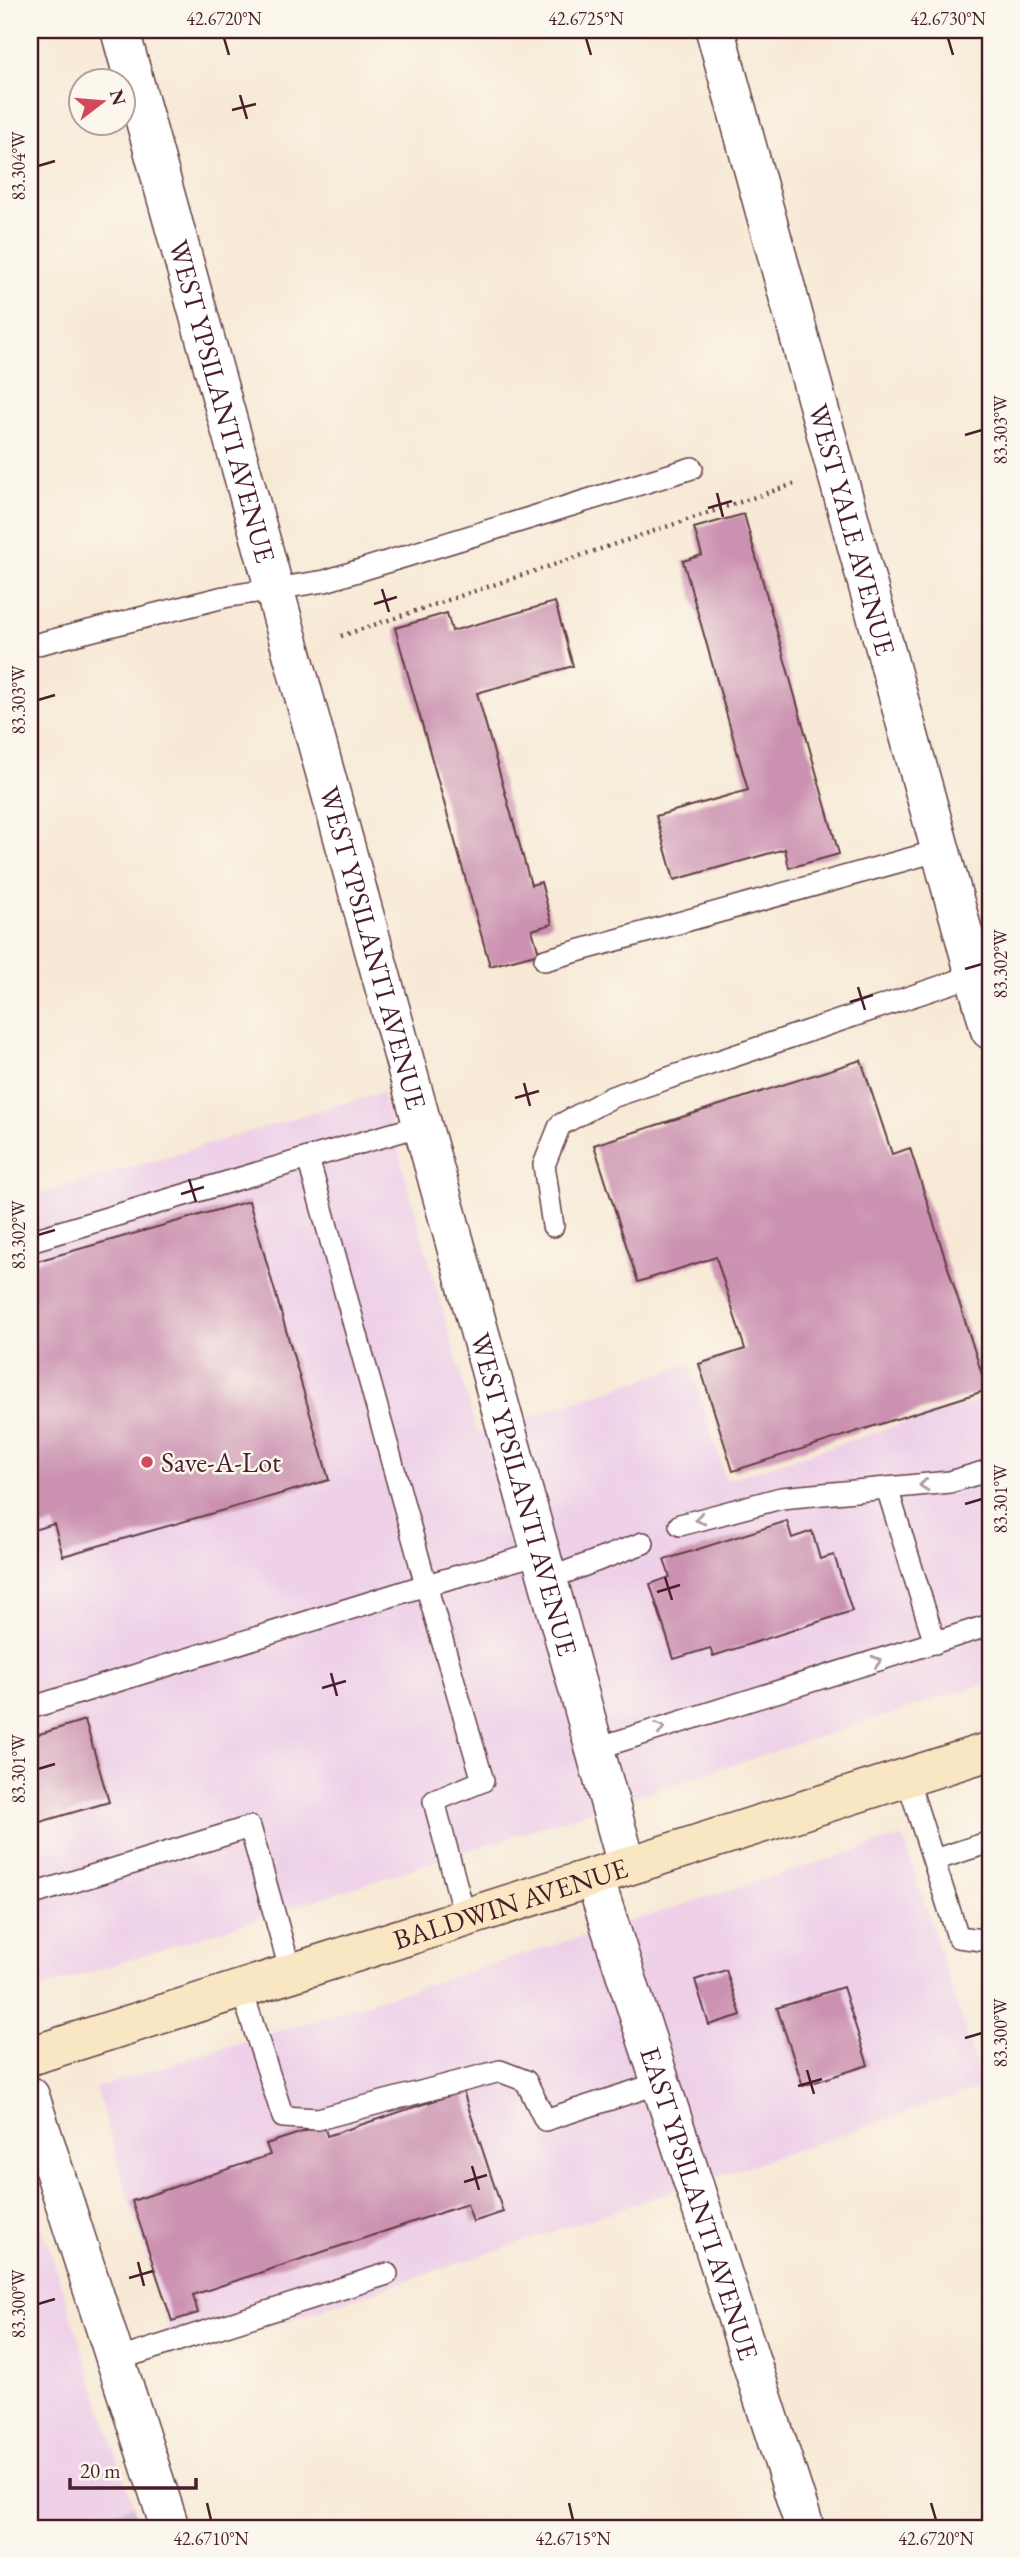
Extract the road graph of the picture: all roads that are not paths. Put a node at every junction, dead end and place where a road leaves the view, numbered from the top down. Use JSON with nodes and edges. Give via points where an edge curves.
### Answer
{"nodes":[{"id":1,"x":120,"y":30,"type":"edge"},
{"id":2,"x":715,"y":30,"type":"edge"},
{"id":3,"x":692,"y":468,"type":"dead end"},
{"id":4,"x":275,"y":589,"type":"junction"},
{"id":5,"x":30,"y":646,"type":"edge"},
{"id":6,"x":941,"y":850,"type":"junction"},
{"id":7,"x":545,"y":960,"type":"dead end"},
{"id":8,"x":975,"y":975,"type":"junction"},
{"id":9,"x":990,"y":1030,"type":"edge"},
{"id":10,"x":423,"y":1125,"type":"junction"},
{"id":11,"x":308,"y":1158,"type":"junction"},
{"id":12,"x":553,"y":1226,"type":"dead end"},
{"id":13,"x":30,"y":1241,"type":"edge"},
{"id":14,"x":990,"y":1470,"type":"edge"},
{"id":15,"x":887,"y":1488,"type":"junction"},
{"id":16,"x":680,"y":1525,"type":"dead end"},
{"id":17,"x":643,"y":1544,"type":"dead end"},
{"id":18,"x":544,"y":1566,"type":"junction"},
{"id":19,"x":426,"y":1585,"type":"junction"},
{"id":20,"x":990,"y":1625,"type":"edge"},
{"id":21,"x":935,"y":1643,"type":"junction"},
{"id":22,"x":30,"y":1708,"type":"edge"},
{"id":23,"x":594,"y":1749,"type":"junction"},
{"id":24,"x":990,"y":1751,"type":"edge"},
{"id":25,"x":907,"y":1778,"type":"junction"},
{"id":26,"x":990,"y":1842,"type":"edge"},
{"id":27,"x":934,"y":1860,"type":"junction"},
{"id":28,"x":610,"y":1872,"type":"junction"},
{"id":29,"x":30,"y":1895,"type":"edge"},
{"id":30,"x":465,"y":1918,"type":"junction"},
{"id":31,"x":990,"y":1941,"type":"edge"},
{"id":32,"x":291,"y":1973,"type":"junction"},
{"id":33,"x":241,"y":1988,"type":"junction"},
{"id":34,"x":30,"y":2056,"type":"edge"},
{"id":35,"x":660,"y":2083,"type":"junction"},
{"id":36,"x":30,"y":2096,"type":"edge"},
{"id":37,"x":387,"y":2274,"type":"dead end"},
{"id":38,"x":116,"y":2360,"type":"junction"},
{"id":39,"x":170,"y":2528,"type":"edge"},
{"id":40,"x":805,"y":2528,"type":"edge"}],
"edges":[{"from":1,"to":4,"type":"street","name":"WEST YPSILANTI AVENUE"},
{"from":2,"to":6,"type":"street","name":"WEST YALE AVENUE"},
{"from":3,"to":4,"type":"lane","via":[[325,580]]},
{"from":4,"to":5,"type":"lane","via":[[224,597]]},
{"from":4,"to":10,"type":"street","name":"WEST YPSILANTI AVENUE"},
{"from":6,"to":7,"type":"lane"},
{"from":6,"to":8,"type":"street","name":"WEST YALE AVENUE"},
{"from":8,"to":9,"type":"street","name":"WEST YALE AVENUE"},
{"from":8,"to":12,"type":"lane","via":[[612,1097],[560,1125],[544,1165]]},
{"from":10,"to":11,"type":"lane"},
{"from":10,"to":18,"type":"street","name":"WEST YPSILANTI AVENUE"},
{"from":11,"to":13,"type":"lane"},
{"from":11,"to":19,"type":"lane"},
{"from":14,"to":15,"type":"lane","one_way":true,"via":[[950,1482]]},
{"from":15,"to":16,"type":"lane","one_way":true,"via":[[781,1498]]},
{"from":15,"to":21,"type":"lane"},
{"from":17,"to":18,"type":"lane"},
{"from":18,"to":19,"type":"lane"},
{"from":18,"to":23,"type":"street","name":"WEST YPSILANTI AVENUE"},
{"from":19,"to":22,"type":"lane"},
{"from":19,"to":30,"type":"lane","via":[[483,1781],[434,1801]]},
{"from":20,"to":21,"type":"lane"},
{"from":23,"to":21,"type":"lane","one_way":true},
{"from":23,"to":28,"type":"street","name":"WEST YPSILANTI AVENUE"},
{"from":24,"to":25,"type":"main road","name":"BALDWIN AVENUE"},
{"from":25,"to":27,"type":"lane"},
{"from":25,"to":28,"type":"main road","name":"BALDWIN AVENUE"},
{"from":26,"to":27,"type":"lane"},
{"from":27,"to":31,"type":"lane","via":[[958,1937]]},
{"from":28,"to":30,"type":"main road","name":"BALDWIN AVENUE"},
{"from":28,"to":35,"type":"street","name":"EAST YPSILANTI AVENUE"},
{"from":29,"to":32,"type":"lane","via":[[250,1828]]},
{"from":30,"to":32,"type":"main road","name":"BALDWIN AVENUE"},
{"from":32,"to":33,"type":"main road","name":"BALDWIN AVENUE"},
{"from":33,"to":34,"type":"main road","name":"BALDWIN AVENUE"},
{"from":33,"to":35,"type":"lane","via":[[283,2118],[317,2119],[500,2071],[526,2081],[545,2120]]},
{"from":35,"to":40,"type":"street","name":"EAST YPSILANTI AVENUE"},
{"from":36,"to":38,"type":"street"},
{"from":37,"to":38,"type":"lane"},
{"from":38,"to":39,"type":"street"}]}
